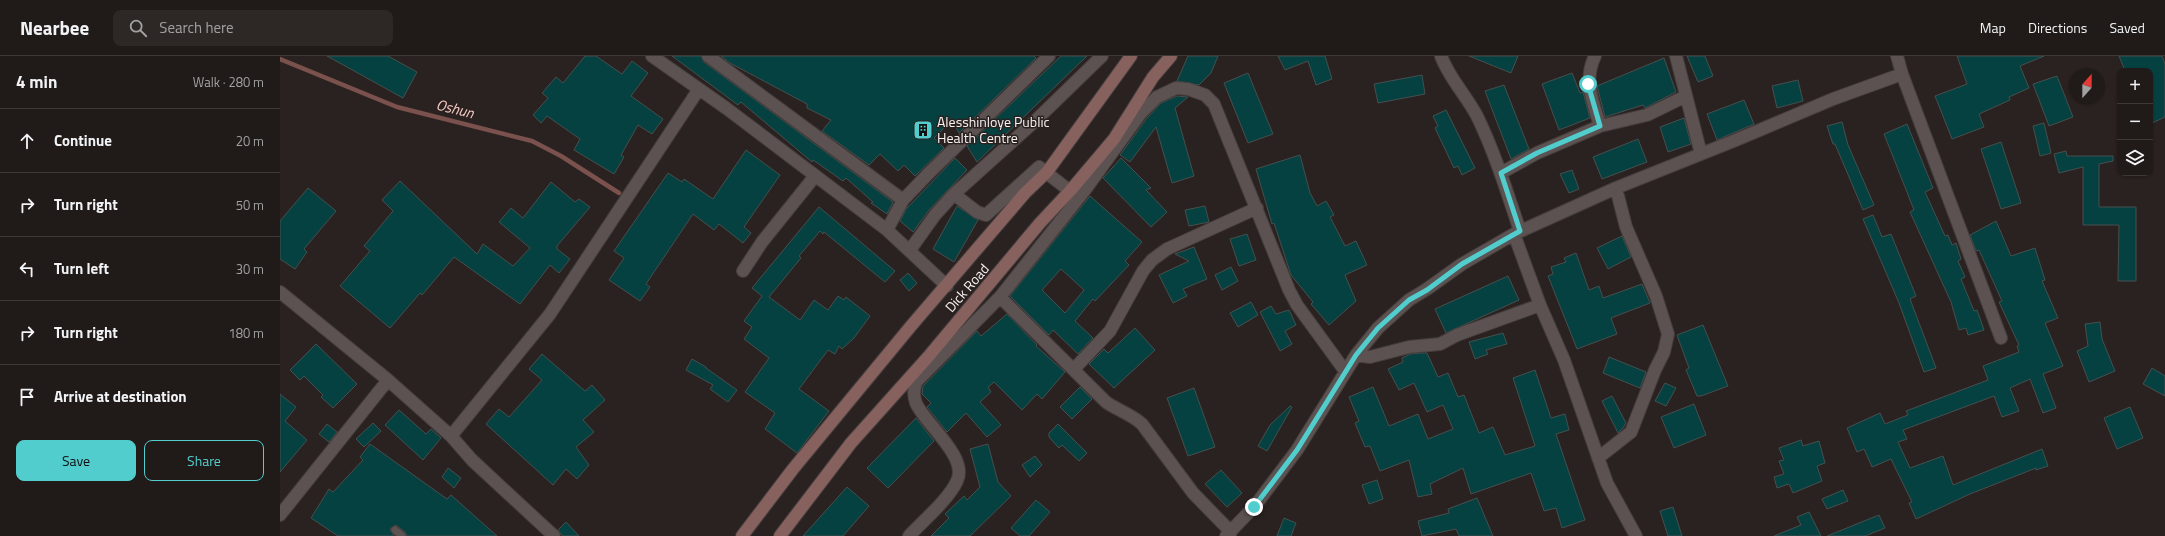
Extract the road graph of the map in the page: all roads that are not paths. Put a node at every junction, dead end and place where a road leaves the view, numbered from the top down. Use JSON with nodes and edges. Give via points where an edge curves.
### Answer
{"nodes":[{"id":1,"x":652,"y":56,"type":"edge"},
{"id":2,"x":708,"y":56,"type":"edge"},
{"id":3,"x":1049,"y":56,"type":"edge"},
{"id":4,"x":1102,"y":56,"type":"edge"},
{"id":5,"x":1131,"y":56,"type":"edge"},
{"id":6,"x":1172,"y":56,"type":"edge"},
{"id":7,"x":1441,"y":56,"type":"edge"},
{"id":8,"x":1595,"y":56,"type":"edge"},
{"id":9,"x":1676,"y":56,"type":"edge"},
{"id":10,"x":1897,"y":56,"type":"edge"},
{"id":11,"x":1902,"y":74,"type":"junction"},
{"id":12,"x":699,"y":89,"type":"junction"},
{"id":13,"x":1686,"y":96,"type":"junction"},
{"id":14,"x":1600,"y":126,"type":"junction"},
{"id":15,"x":1702,"y":154,"type":"junction"},
{"id":16,"x":1047,"y":172,"type":"junction"},
{"id":17,"x":1501,"y":173,"type":"junction"},
{"id":18,"x":815,"y":176,"type":"junction"},
{"id":19,"x":1616,"y":188,"type":"junction"},
{"id":20,"x":1070,"y":191,"type":"junction"},
{"id":21,"x":954,"y":194,"type":"junction"},
{"id":22,"x":904,"y":200,"type":"junction"},
{"id":23,"x":1257,"y":208,"type":"junction"},
{"id":24,"x":887,"y":230,"type":"junction"},
{"id":25,"x":1517,"y":232,"type":"junction"},
{"id":26,"x":910,"y":250,"type":"junction"},
{"id":27,"x":743,"y":271,"type":"dead end"},
{"id":28,"x":947,"y":286,"type":"junction"},
{"id":29,"x":280,"y":292,"type":"edge"},
{"id":30,"x":1000,"y":297,"type":"junction"},
{"id":31,"x":1540,"y":305,"type":"junction"},
{"id":32,"x":2001,"y":338,"type":"dead end"},
{"id":33,"x":1356,"y":355,"type":"junction"},
{"id":34,"x":1074,"y":370,"type":"junction"},
{"id":35,"x":1345,"y":371,"type":"junction"},
{"id":36,"x":388,"y":380,"type":"junction"},
{"id":37,"x":451,"y":436,"type":"junction"},
{"id":38,"x":1598,"y":458,"type":"junction"},
{"id":39,"x":280,"y":515,"type":"edge"},
{"id":40,"x":395,"y":530,"type":"dead end"},
{"id":41,"x":1228,"y":534,"type":"edge"},
{"id":42,"x":402,"y":536,"type":"edge"},
{"id":43,"x":554,"y":536,"type":"edge"},
{"id":44,"x":742,"y":536,"type":"edge"},
{"id":45,"x":780,"y":536,"type":"edge"},
{"id":46,"x":909,"y":536,"type":"edge"},
{"id":47,"x":1636,"y":536,"type":"edge"}],
"edges":[{"from":1,"to":12,"type":"street"},
{"from":2,"to":22,"type":"street"},
{"from":3,"to":22,"type":"street"},
{"from":4,"to":21,"type":"street"},
{"from":5,"to":16,"type":"main road","name":"Dick Road"},
{"from":6,"to":20,"type":"main road","name":"Dick Road","via":[[1152,77],[1114,139]]},
{"from":7,"to":17,"type":"street","via":[[1445,68],[1476,115]]},
{"from":8,"to":14,"type":"street","via":[[1588,84]]},
{"from":9,"to":13,"type":"street"},
{"from":10,"to":11,"type":"street"},
{"from":11,"to":15,"type":"street","via":[[1833,99]]},
{"from":11,"to":32,"type":"street"},
{"from":12,"to":18,"type":"street"},
{"from":12,"to":37,"type":"street","via":[[550,314]]},
{"from":13,"to":14,"type":"street","via":[[1646,115]]},
{"from":13,"to":15,"type":"street"},
{"from":14,"to":17,"type":"street","via":[[1537,153]]},
{"from":15,"to":19,"type":"street"},
{"from":16,"to":20,"type":"street"},
{"from":16,"to":21,"type":"street","via":[[1039,167],[986,215],[977,212]]},
{"from":16,"to":28,"type":"main road","name":"Dick Road","via":[[1025,193]]},
{"from":17,"to":25,"type":"street"},
{"from":18,"to":24,"type":"street"},
{"from":18,"to":27,"type":"street","via":[[762,242]]},
{"from":19,"to":25,"type":"street"},
{"from":19,"to":38,"type":"street","via":[[1626,227],[1656,296],[1668,334],[1664,352],[1631,432]]},
{"from":20,"to":45,"type":"main road","name":"Dick Road","via":[[851,443]]},
{"from":21,"to":26,"type":"street"},
{"from":22,"to":24,"type":"street"},
{"from":23,"to":30,"type":"street","via":[[1214,104],[1205,95],[1176,88],[1157,97],[1141,113],[1085,190]]},
{"from":23,"to":34,"type":"street","via":[[1167,249],[1152,260],[1143,271],[1110,330]]},
{"from":23,"to":35,"type":"street","via":[[1297,305]]},
{"from":24,"to":26,"type":"street"},
{"from":25,"to":31,"type":"street"},
{"from":25,"to":33,"type":"street","via":[[1462,264],[1409,300],[1378,328]]},
{"from":26,"to":28,"type":"street"},
{"from":28,"to":44,"type":"main road","name":"Dick Road","via":[[797,463]]},
{"from":29,"to":36,"type":"street"},
{"from":30,"to":34,"type":"street"},
{"from":30,"to":46,"type":"street","via":[[916,382],[913,393],[917,404],[959,467],[959,476],[940,504]]},
{"from":31,"to":33,"type":"street","via":[[1440,344],[1409,347],[1370,357]]},
{"from":31,"to":38,"type":"street","via":[[1564,360]]},
{"from":33,"to":35,"type":"street"},
{"from":34,"to":41,"type":"street","via":[[1106,402],[1135,417],[1142,424],[1193,493]]},
{"from":35,"to":41,"type":"street","via":[[1297,450],[1254,507]]},
{"from":36,"to":37,"type":"street"},
{"from":36,"to":39,"type":"street"},
{"from":37,"to":43,"type":"street","via":[[472,460]]},
{"from":38,"to":47,"type":"street","via":[[1607,483]]},
{"from":40,"to":42,"type":"lane"}]}
